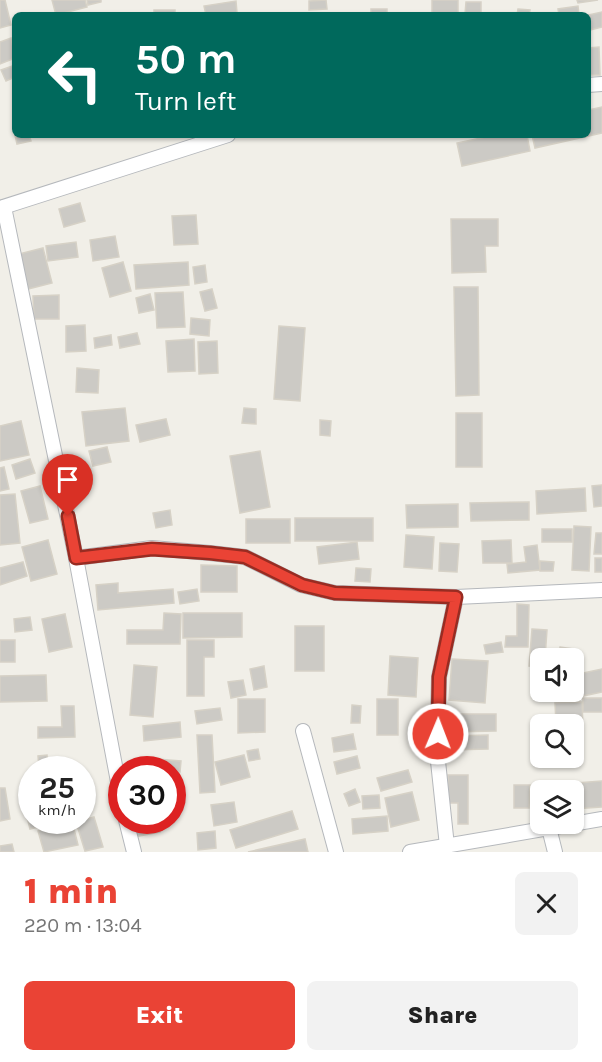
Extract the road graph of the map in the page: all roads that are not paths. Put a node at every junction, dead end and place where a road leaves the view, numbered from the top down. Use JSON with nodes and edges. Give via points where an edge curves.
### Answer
{"nodes":[{"id":1,"x":219,"y":138,"type":"edge"},
{"id":2,"x":2,"y":207,"type":"edge"},
{"id":3,"x":76,"y":558,"type":"junction"},
{"id":4,"x":602,"y":590,"type":"edge"},
{"id":5,"x":456,"y":597,"type":"junction"},
{"id":6,"x":303,"y":731,"type":"dead end"},
{"id":7,"x":113,"y":756,"type":"edge"},
{"id":8,"x":602,"y":819,"type":"edge"},
{"id":9,"x":584,"y":822,"type":"edge"},
{"id":10,"x":530,"y":831,"type":"edge"},
{"id":11,"x":130,"y":834,"type":"edge"},
{"id":12,"x":550,"y":834,"type":"edge"},
{"id":13,"x":447,"y":846,"type":"junction"},
{"id":14,"x":134,"y":852,"type":"edge"},
{"id":15,"x":336,"y":852,"type":"edge"},
{"id":16,"x":410,"y":852,"type":"edge"},
{"id":17,"x":555,"y":852,"type":"edge"}],
"edges":[{"from":1,"to":2,"type":"street"},
{"from":2,"to":3,"type":"street"},
{"from":3,"to":5,"type":"street","via":[[152,549],[210,553],[245,557],[302,585],[335,593]]},
{"from":3,"to":7,"type":"street"},
{"from":4,"to":5,"type":"street"},
{"from":5,"to":13,"type":"street","via":[[439,677],[437,753]]},
{"from":6,"to":15,"type":"street"},
{"from":8,"to":9,"type":"street"},
{"from":10,"to":13,"type":"street"},
{"from":11,"to":14,"type":"street"},
{"from":12,"to":17,"type":"street"},
{"from":13,"to":16,"type":"street"}]}
